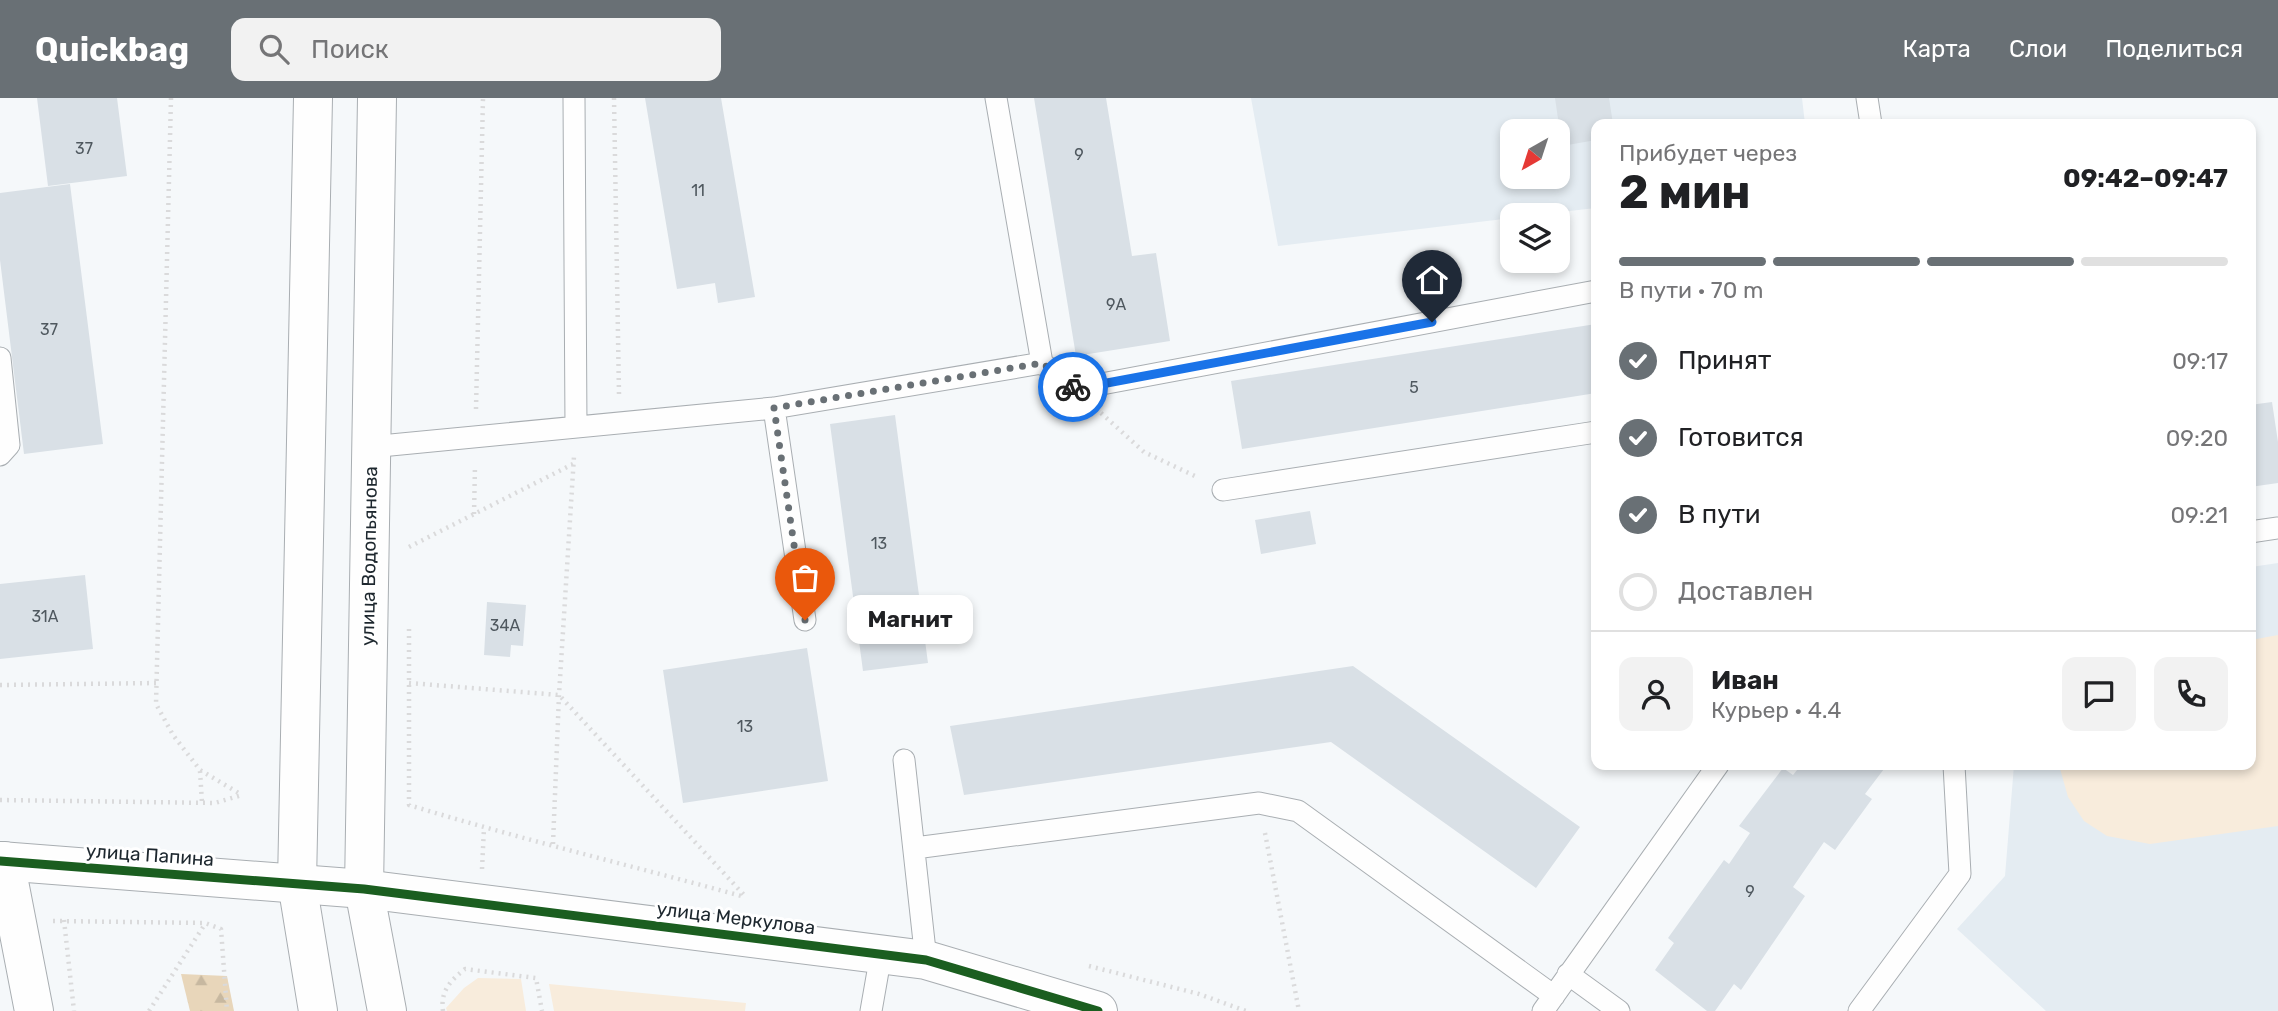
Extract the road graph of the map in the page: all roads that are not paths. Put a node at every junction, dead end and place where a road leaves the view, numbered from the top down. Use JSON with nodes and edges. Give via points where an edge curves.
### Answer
{"nodes":[{"id":1,"x":313,"y":98,"type":"edge"},
{"id":2,"x":377,"y":98,"type":"edge"},
{"id":3,"x":574,"y":98,"type":"edge"},
{"id":4,"x":996,"y":98,"type":"edge"},
{"id":5,"x":1867,"y":98,"type":"edge"},
{"id":6,"x":1870,"y":119,"type":"edge"},
{"id":7,"x":1591,"y":292,"type":"edge"},
{"id":8,"x":0,"y":358,"type":"edge"},
{"id":9,"x":1042,"y":363,"type":"junction"},
{"id":10,"x":774,"y":408,"type":"junction"},
{"id":11,"x":576,"y":427,"type":"junction"},
{"id":12,"x":1591,"y":433,"type":"edge"},
{"id":13,"x":370,"y":447,"type":"junction"},
{"id":14,"x":0,"y":455,"type":"edge"},
{"id":15,"x":1223,"y":490,"type":"road end"},
{"id":16,"x":2278,"y":528,"type":"edge"},
{"id":17,"x":2256,"y":531,"type":"edge"},
{"id":18,"x":805,"y":620,"type":"dead end"},
{"id":19,"x":904,"y":760,"type":"dead end"},
{"id":20,"x":1714,"y":770,"type":"edge"},
{"id":21,"x":1954,"y":770,"type":"edge"},
{"id":22,"x":915,"y":848,"type":"junction"},
{"id":23,"x":3,"y":861,"type":"edge"},
{"id":24,"x":296,"y":883,"type":"junction"},
{"id":25,"x":364,"y":889,"type":"junction"},
{"id":26,"x":881,"y":954,"type":"junction"},
{"id":27,"x":926,"y":960,"type":"junction"},
{"id":28,"x":1568,"y":974,"type":"junction"},
{"id":29,"x":1548,"y":1004,"type":"edge"},
{"id":30,"x":33,"y":1011,"type":"edge"},
{"id":31,"x":318,"y":1011,"type":"edge"},
{"id":32,"x":387,"y":1011,"type":"edge"},
{"id":33,"x":871,"y":1011,"type":"edge"},
{"id":34,"x":1098,"y":1011,"type":"edge"},
{"id":35,"x":1619,"y":1011,"type":"edge"},
{"id":36,"x":1859,"y":1011,"type":"edge"}],
"edges":[{"from":1,"to":24,"type":"main road"},
{"from":2,"to":13,"type":"main road","name":"улица Водопьянова"},
{"from":3,"to":11,"type":"lane"},
{"from":4,"to":9,"type":"lane"},
{"from":5,"to":6,"type":"lane"},
{"from":7,"to":9,"type":"lane","via":[[1075,389]]},
{"from":8,"to":14,"type":"lane","via":[[9,445]]},
{"from":9,"to":10,"type":"lane"},
{"from":10,"to":11,"type":"lane"},
{"from":10,"to":18,"type":"lane"},
{"from":11,"to":13,"type":"lane"},
{"from":12,"to":15,"type":"lane"},
{"from":13,"to":25,"type":"main road","name":"улица Водопьянова"},
{"from":16,"to":17,"type":"lane"},
{"from":19,"to":22,"type":"lane"},
{"from":20,"to":28,"type":"lane"},
{"from":21,"to":36,"type":"lane","via":[[1960,874]]},
{"from":22,"to":27,"type":"lane"},
{"from":22,"to":29,"type":"lane","via":[[1259,803],[1298,811]]},
{"from":23,"to":24,"type":"main road","name":"улица Папина"},
{"from":23,"to":30,"type":"main road"},
{"from":24,"to":25,"type":"main road","name":"улица Папина"},
{"from":24,"to":31,"type":"main road"},
{"from":25,"to":26,"type":"main road","name":"улица Меркулова"},
{"from":25,"to":32,"type":"main road","name":"улица Водопьянова"},
{"from":26,"to":27,"type":"main road","name":"улица Меркулова"},
{"from":26,"to":33,"type":"lane"},
{"from":27,"to":34,"type":"main road","name":"улица Меркулова"},
{"from":28,"to":29,"type":"lane"},
{"from":28,"to":35,"type":"lane"}]}
